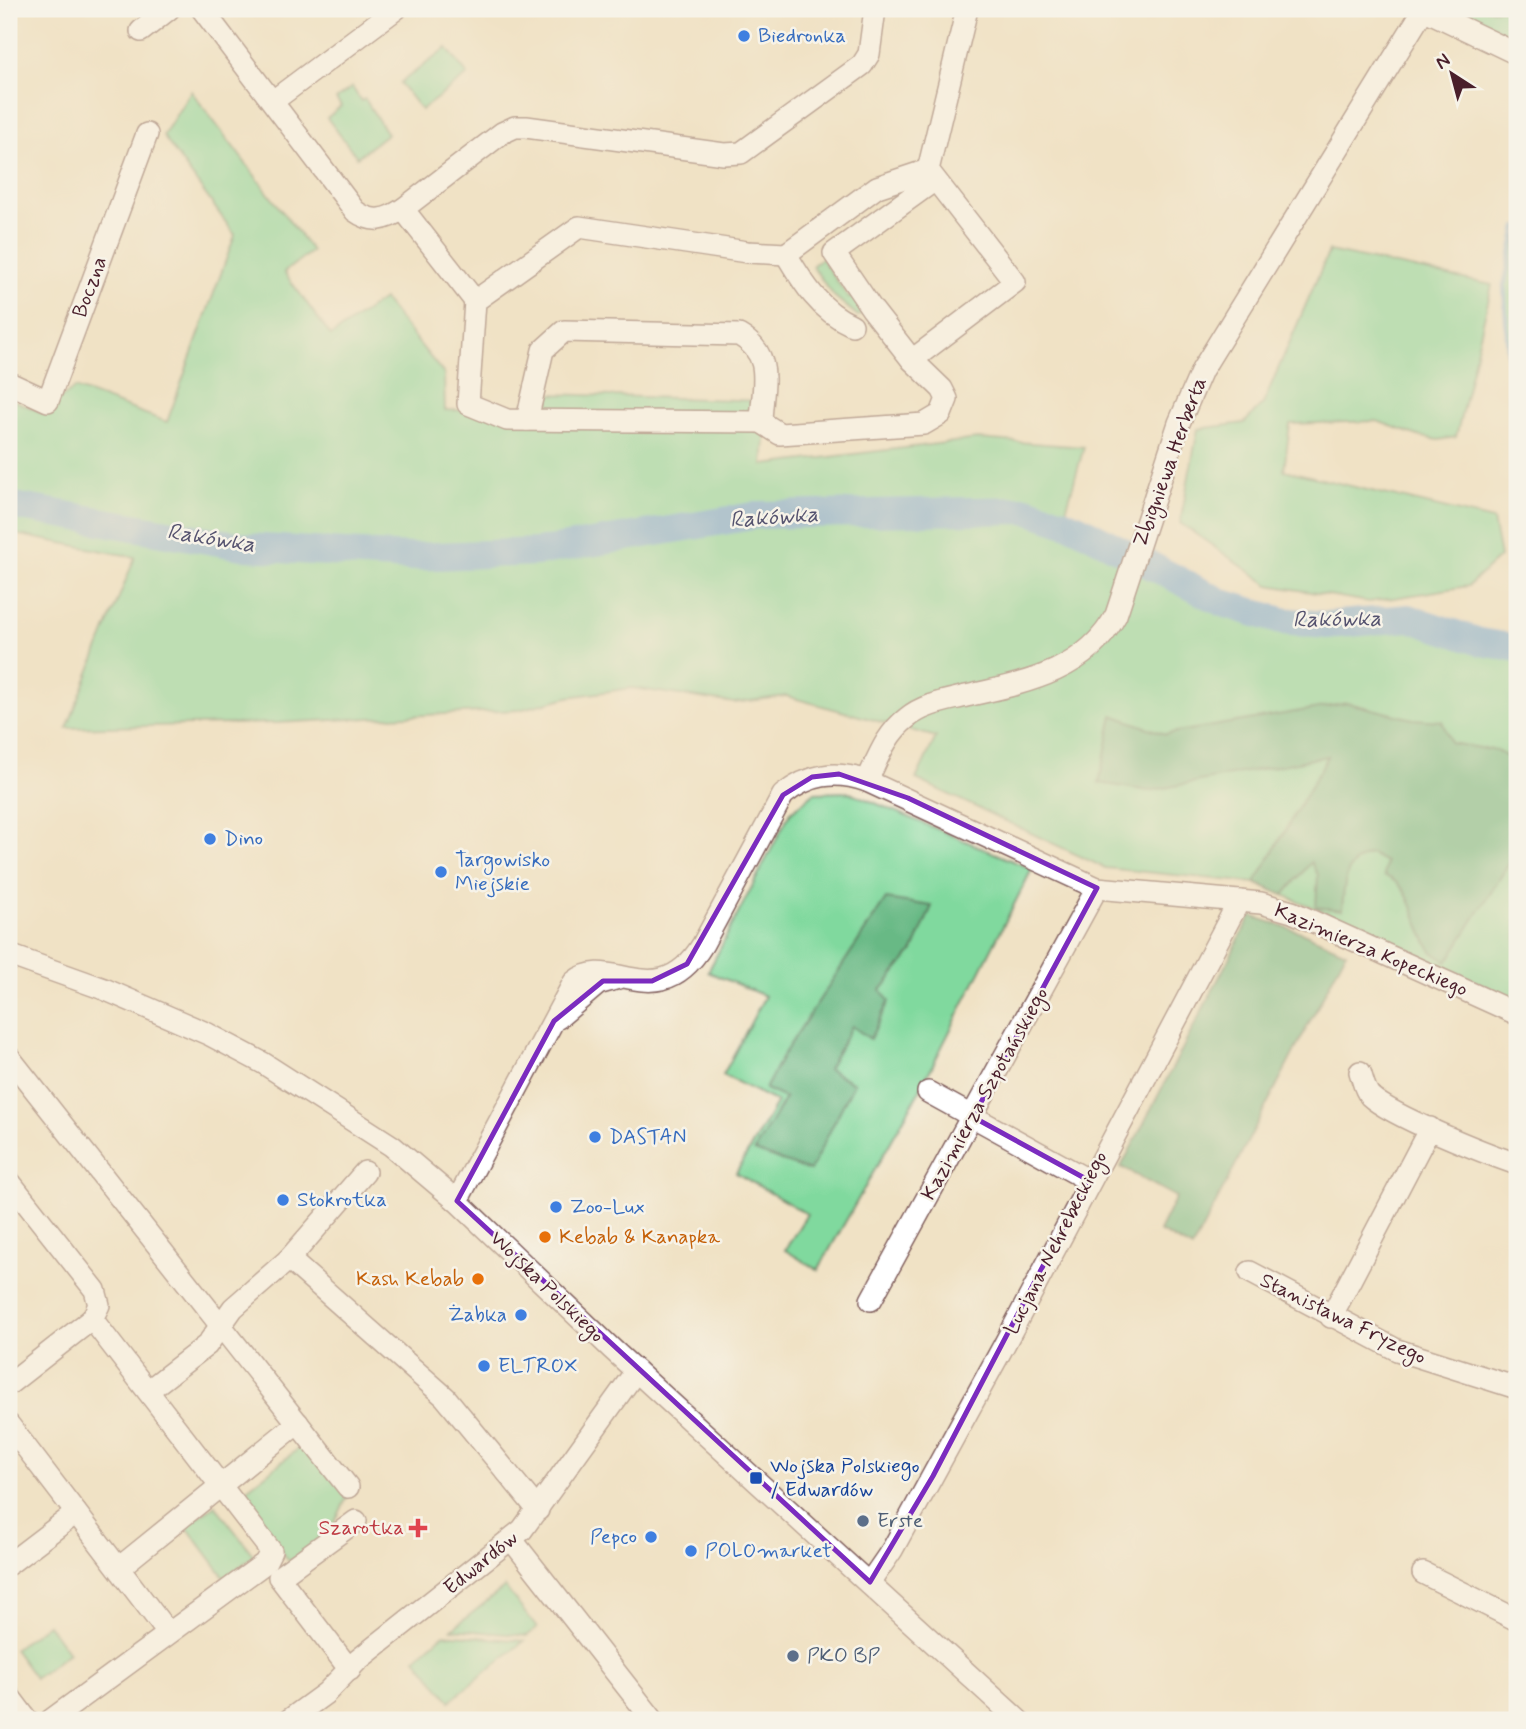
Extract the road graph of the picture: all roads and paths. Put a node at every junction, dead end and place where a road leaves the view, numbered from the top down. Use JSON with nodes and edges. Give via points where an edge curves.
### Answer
{"nodes":[{"id":1,"x":169,"y":9,"type":"edge"},
{"id":2,"x":202,"y":9,"type":"edge"},
{"id":3,"x":396,"y":9,"type":"edge"},
{"id":4,"x":875,"y":9,"type":"edge"},
{"id":5,"x":967,"y":9,"type":"edge"},
{"id":6,"x":1424,"y":9,"type":"edge"},
{"id":7,"x":141,"y":30,"type":"dead end"},
{"id":8,"x":1517,"y":54,"type":"edge"},
{"id":9,"x":273,"y":101,"type":"junction"},
{"id":10,"x":147,"y":134,"type":"dead end"},
{"id":11,"x":931,"y":175,"type":"junction"},
{"id":12,"x":403,"y":209,"type":"junction"},
{"id":13,"x":786,"y":254,"type":"junction"},
{"id":14,"x":475,"y":301,"type":"junction"},
{"id":15,"x":852,"y":325,"type":"dead end"},
{"id":16,"x":912,"y":360,"type":"junction"},
{"id":17,"x":9,"y":383,"type":"edge"},
{"id":18,"x":527,"y":420,"type":"junction"},
{"id":19,"x":761,"y":422,"type":"junction"},
{"id":20,"x":867,"y":780,"type":"junction"},
{"id":21,"x":1097,"y":888,"type":"junction"},
{"id":22,"x":1238,"y":901,"type":"junction"},
{"id":23,"x":9,"y":956,"type":"edge"},
{"id":24,"x":1517,"y":1014,"type":"edge"},
{"id":25,"x":9,"y":1057,"type":"edge"},
{"id":26,"x":1360,"y":1072,"type":"dead end"},
{"id":27,"x":928,"y":1093,"type":"dead end"},
{"id":28,"x":973,"y":1117,"type":"junction"},
{"id":29,"x":1430,"y":1128,"type":"junction"},
{"id":30,"x":1517,"y":1164,"type":"edge"},
{"id":31,"x":365,"y":1172,"type":"dead end"},
{"id":32,"x":1088,"y":1180,"type":"junction"},
{"id":33,"x":9,"y":1181,"type":"edge"},
{"id":34,"x":457,"y":1201,"type":"junction"},
{"id":35,"x":289,"y":1259,"type":"junction"},
{"id":36,"x":1250,"y":1272,"type":"dead end"},
{"id":37,"x":871,"y":1300,"type":"dead end"},
{"id":38,"x":1331,"y":1317,"type":"junction"},
{"id":39,"x":92,"y":1319,"type":"junction"},
{"id":40,"x":221,"y":1324,"type":"junction"},
{"id":41,"x":636,"y":1371,"type":"junction"},
{"id":42,"x":9,"y":1384,"type":"edge"},
{"id":43,"x":1517,"y":1388,"type":"edge"},
{"id":44,"x":149,"y":1390,"type":"junction"},
{"id":45,"x":298,"y":1423,"type":"junction"},
{"id":46,"x":9,"y":1424,"type":"edge"},
{"id":47,"x":222,"y":1485,"type":"junction"},
{"id":48,"x":348,"y":1487,"type":"dead end"},
{"id":49,"x":538,"y":1510,"type":"junction"},
{"id":50,"x":76,"y":1513,"type":"junction"},
{"id":51,"x":356,"y":1521,"type":"dead end"},
{"id":52,"x":512,"y":1540,"type":"junction"},
{"id":53,"x":9,"y":1564,"type":"edge"},
{"id":54,"x":120,"y":1567,"type":"junction"},
{"id":55,"x":1423,"y":1573,"type":"dead end"},
{"id":56,"x":870,"y":1582,"type":"junction"},
{"id":57,"x":1517,"y":1620,"type":"edge"},
{"id":58,"x":168,"y":1633,"type":"junction"},
{"id":59,"x":350,"y":1670,"type":"junction"},
{"id":60,"x":9,"y":1696,"type":"edge"},
{"id":61,"x":27,"y":1720,"type":"edge"},
{"id":62,"x":51,"y":1720,"type":"edge"},
{"id":63,"x":289,"y":1720,"type":"edge"},
{"id":64,"x":653,"y":1720,"type":"edge"},
{"id":65,"x":1017,"y":1720,"type":"edge"}],
"edges":[{"from":1,"to":7,"type":"street"},
{"from":2,"to":9,"type":"street"},
{"from":3,"to":9,"type":"street"},
{"from":4,"to":12,"type":"street","via":[[869,54],[862,65],[746,151],[724,154],[515,127]]},
{"from":5,"to":11,"type":"street"},
{"from":6,"to":8,"type":"street"},
{"from":6,"to":20,"type":"street","name":"Zbigniewa Herberta","via":[[1202,370],[1179,424],[1113,621],[1086,653],[1055,672],[939,702],[912,714],[889,736]]},
{"from":9,"to":12,"type":"street","via":[[355,211],[378,220]]},
{"from":10,"to":17,"type":"street","name":"Boczna","via":[[48,401]]},
{"from":11,"to":13,"type":"street","via":[[877,187]]},
{"from":11,"to":16,"type":"street","via":[[834,253]]},
{"from":11,"to":16,"type":"street","via":[[1015,282]]},
{"from":12,"to":14,"type":"street"},
{"from":13,"to":14,"type":"street","via":[[579,227]]},
{"from":13,"to":15,"type":"street","via":[[816,300]]},
{"from":14,"to":18,"type":"street","via":[[468,404],[507,420]]},
{"from":16,"to":19,"type":"street","via":[[947,399],[941,414],[924,424],[780,434]]},
{"from":18,"to":19,"type":"street"},
{"from":18,"to":19,"type":"street","via":[[542,350],[564,331],[739,335],[756,344],[764,359]]},
{"from":20,"to":21,"type":"street","name":"Kazimierza Kopeckiego"},
{"from":20,"to":34,"type":"street","name":"Kazimierza Kopeckiego","via":[[823,775],[792,788],[774,808],[696,956],[678,971],[652,981],[619,978],[598,984],[554,1021]]},
{"from":21,"to":22,"type":"street","name":"Kazimierza Kopeckiego"},
{"from":21,"to":28,"type":"street","name":"Kazimierza Szpotańskiego"},
{"from":22,"to":24,"type":"street","name":"Kazimierza Kopeckiego","via":[[1275,906],[1313,920]]},
{"from":22,"to":32,"type":"street","name":"Lucjana Nehrebeckiego"},
{"from":23,"to":34,"type":"street","name":"Wojska Polskiego","via":[[157,1010],[262,1063],[391,1146]]},
{"from":25,"to":40,"type":"street"},
{"from":26,"to":29,"type":"street","via":[[1365,1090],[1377,1101]]},
{"from":27,"to":28,"type":"street"},
{"from":28,"to":32,"type":"street"},
{"from":28,"to":37,"type":"street","name":"Kazimierza Szpotańskiego"},
{"from":29,"to":30,"type":"street"},
{"from":29,"to":38,"type":"street"},
{"from":31,"to":35,"type":"street"},
{"from":32,"to":56,"type":"street","name":"Lucjana Nehrebeckiego","via":[[933,1476]]},
{"from":33,"to":39,"type":"street","via":[[95,1290],[99,1301]]},
{"from":34,"to":41,"type":"street","name":"Wojska Polskiego"},
{"from":35,"to":40,"type":"street"},
{"from":35,"to":49,"type":"street","via":[[445,1397]]},
{"from":36,"to":38,"type":"street","name":"Stanisława Fryzego"},
{"from":38,"to":43,"type":"street","name":"Stanisława Fryzego","via":[[1424,1361]]},
{"from":39,"to":42,"type":"street"},
{"from":39,"to":44,"type":"street"},
{"from":40,"to":44,"type":"street","via":[[207,1345]]},
{"from":40,"to":45,"type":"street"},
{"from":41,"to":49,"type":"street","name":"Edwardów"},
{"from":41,"to":56,"type":"street","name":"Wojska Polskiego"},
{"from":44,"to":47,"type":"street"},
{"from":45,"to":47,"type":"street"},
{"from":45,"to":48,"type":"street"},
{"from":46,"to":50,"type":"street"},
{"from":47,"to":54,"type":"street"},
{"from":47,"to":58,"type":"street","via":[[269,1547],[270,1558]]},
{"from":49,"to":52,"type":"street","name":"Edwardów"},
{"from":50,"to":53,"type":"street"},
{"from":50,"to":54,"type":"street"},
{"from":51,"to":59,"type":"street","via":[[279,1577]]},
{"from":52,"to":59,"type":"street","name":"Edwardów"},
{"from":52,"to":64,"type":"street"},
{"from":54,"to":58,"type":"street"},
{"from":55,"to":57,"type":"street"},
{"from":56,"to":65,"type":"street","name":"Wojska Polskiego"},
{"from":58,"to":62,"type":"street"},
{"from":59,"to":63,"type":"street","name":"Edwardów"},
{"from":60,"to":61,"type":"street"}]}
